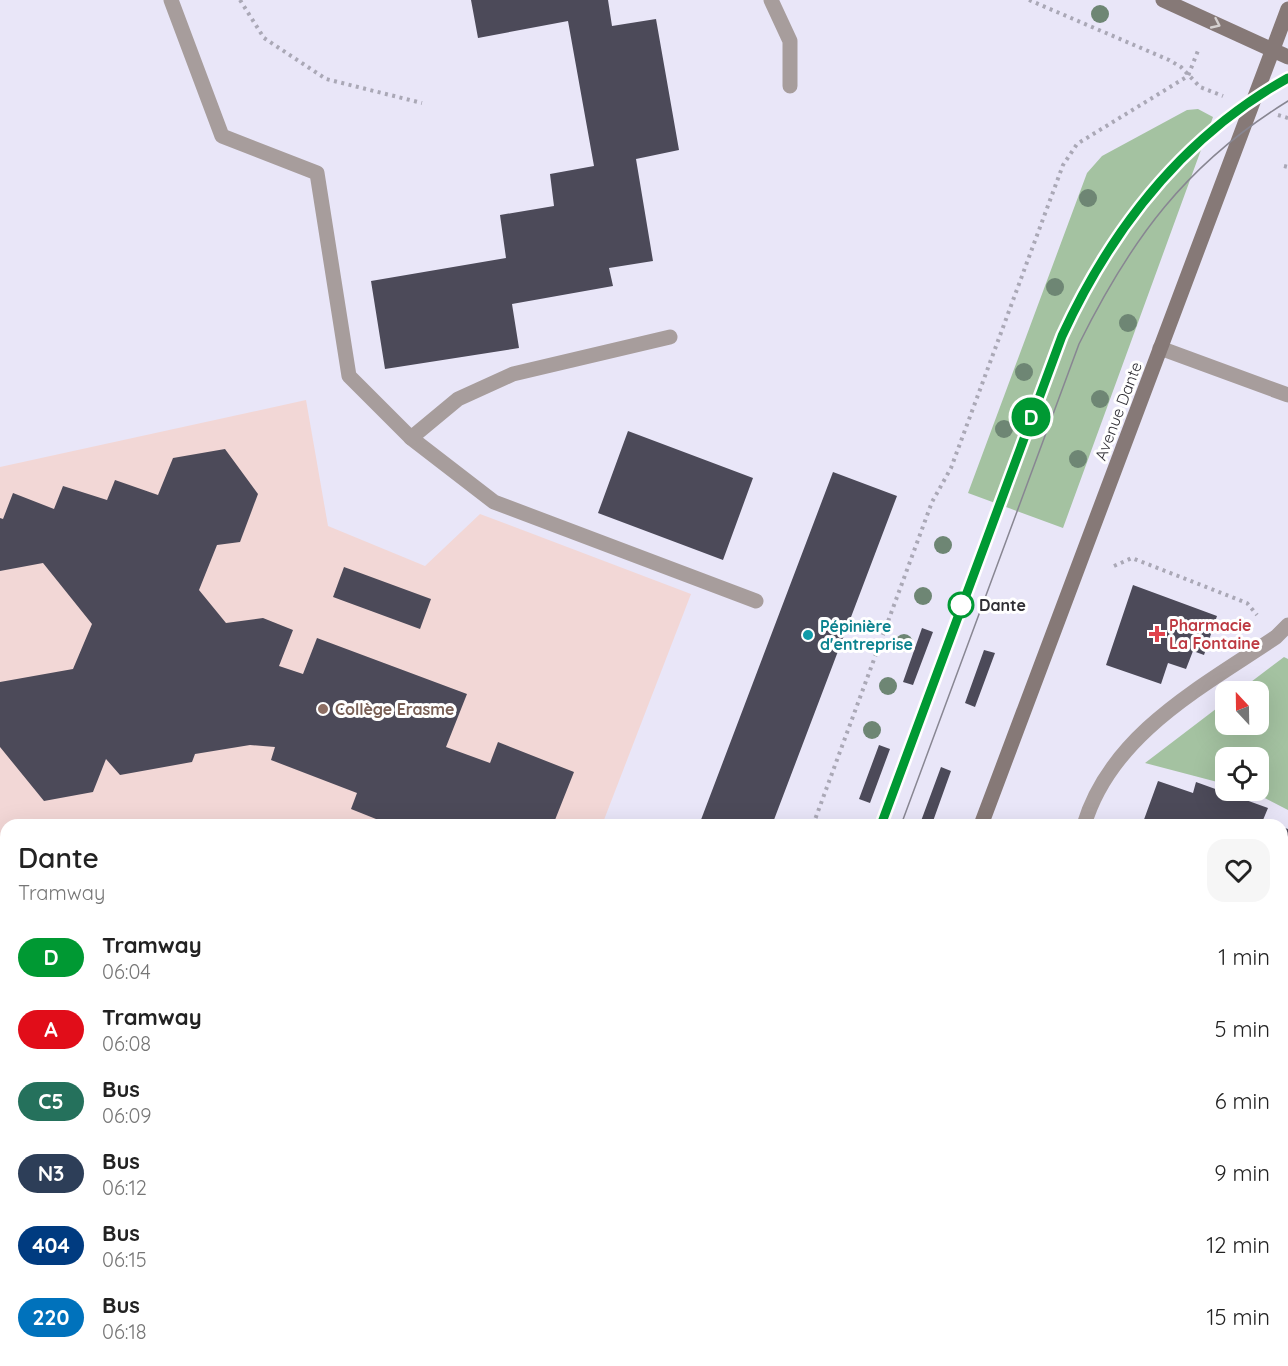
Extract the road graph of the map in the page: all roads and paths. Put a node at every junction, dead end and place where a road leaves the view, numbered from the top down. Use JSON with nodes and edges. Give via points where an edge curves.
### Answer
{"nodes":[{"id":1,"x":171,"y":0,"type":"edge"},
{"id":2,"x":240,"y":0,"type":"edge"},
{"id":3,"x":771,"y":0,"type":"edge"},
{"id":4,"x":1029,"y":0,"type":"edge"},
{"id":5,"x":1163,"y":0,"type":"edge"},
{"id":6,"x":1288,"y":9,"type":"edge"},
{"id":7,"x":1271,"y":50,"type":"junction"},
{"id":8,"x":1288,"y":57,"type":"edge"},
{"id":9,"x":790,"y":86,"type":"dead end"},
{"id":10,"x":422,"y":102,"type":"dead end"},
{"id":11,"x":670,"y":337,"type":"dead end"},
{"id":12,"x":1160,"y":348,"type":"junction"},
{"id":13,"x":1288,"y":395,"type":"edge"},
{"id":14,"x":411,"y":438,"type":"junction"},
{"id":15,"x":1114,"y":566,"type":"dead end"},
{"id":16,"x":756,"y":601,"type":"dead end"},
{"id":17,"x":1288,"y":625,"type":"edge"},
{"id":18,"x":1276,"y":637,"type":"junction"},
{"id":19,"x":815,"y":819,"type":"edge"},
{"id":20,"x":983,"y":819,"type":"edge"},
{"id":21,"x":1086,"y":819,"type":"edge"}],
"edges":[{"from":1,"to":14,"type":"street","via":[[222,136],[317,173],[349,376]]},
{"from":2,"to":10,"type":"path","via":[[264,38],[326,79]]},
{"from":3,"to":9,"type":"street","via":[[790,40]]},
{"from":4,"to":19,"type":"path","via":[[1169,60],[1188,76],[1077,144],[1063,165],[951,468],[932,502]]},
{"from":5,"to":7,"type":"street","one_way":true},
{"from":6,"to":7,"type":"street","name":"Avenue Dante"},
{"from":7,"to":8,"type":"street"},
{"from":7,"to":12,"type":"street","name":"Avenue Dante"},
{"from":11,"to":14,"type":"street","via":[[513,374],[458,399]]},
{"from":12,"to":13,"type":"street"},
{"from":12,"to":20,"type":"street","name":"Avenue Dante"},
{"from":14,"to":16,"type":"street","via":[[494,502]]},
{"from":15,"to":18,"type":"path","via":[[1132,558],[1247,603]]},
{"from":17,"to":18,"type":"street"},
{"from":18,"to":21,"type":"street","via":[[1180,700],[1145,730],[1100,786]]}]}
